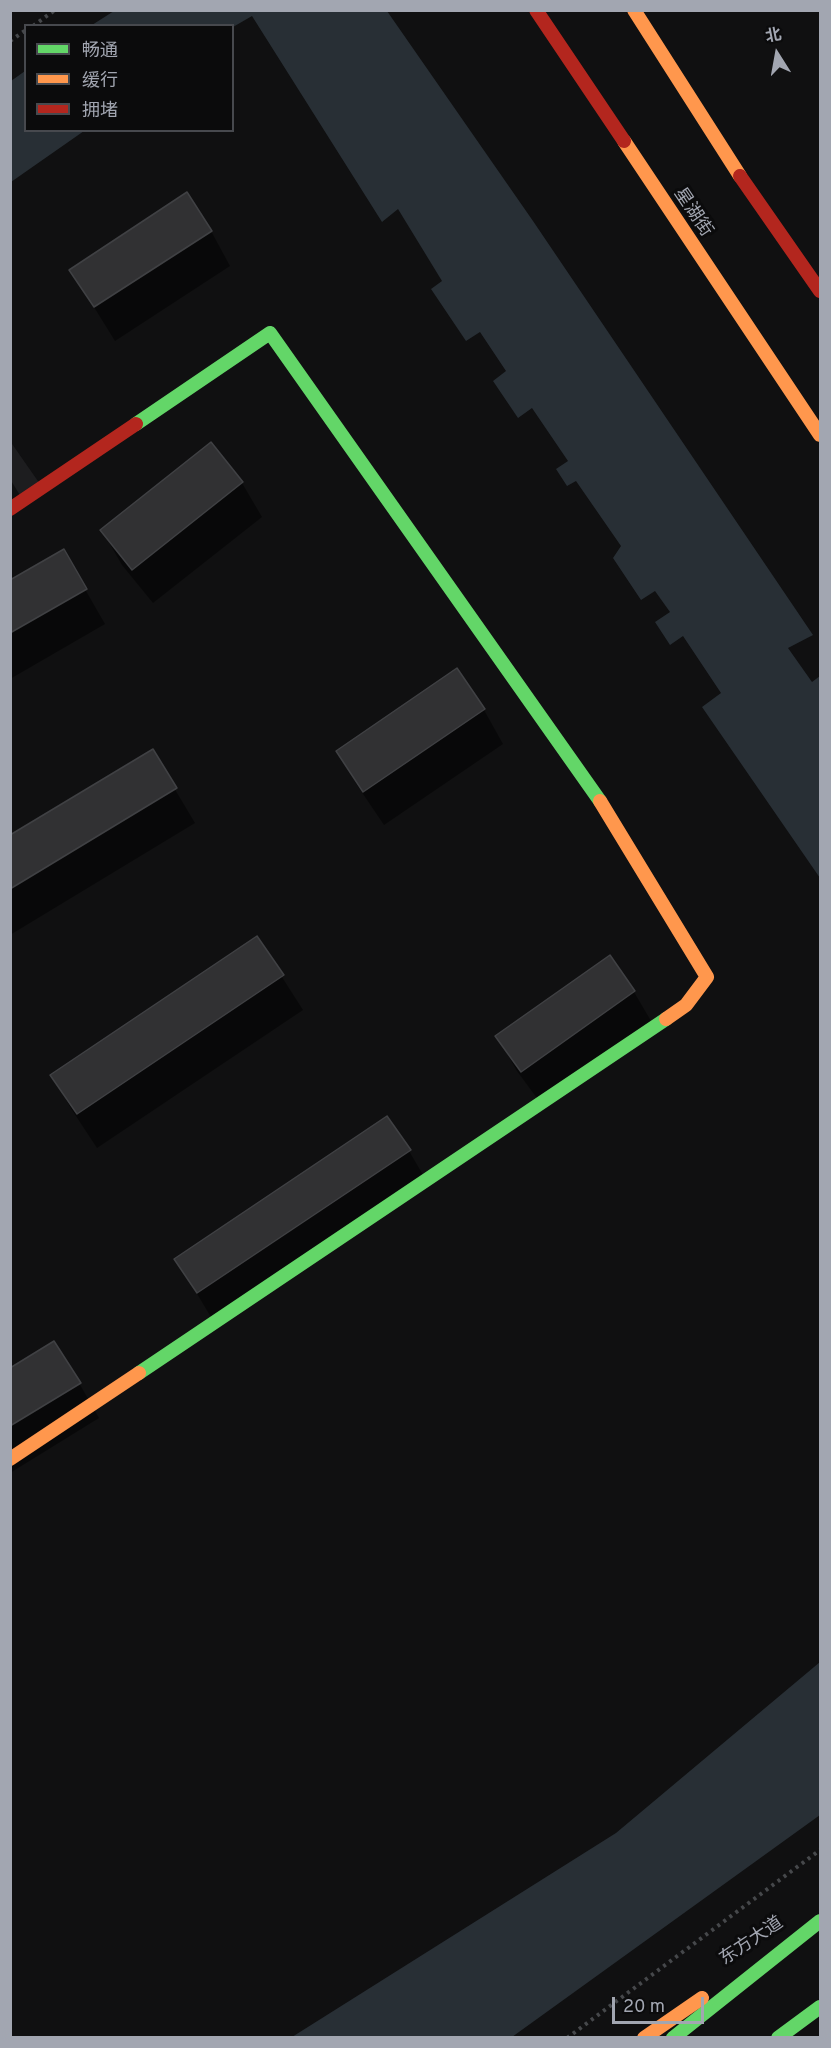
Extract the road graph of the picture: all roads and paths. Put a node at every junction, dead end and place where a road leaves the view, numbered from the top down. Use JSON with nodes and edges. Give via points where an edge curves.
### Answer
{"nodes":[{"id":1,"x":55,"y":10,"type":"edge"},
{"id":2,"x":536,"y":10,"type":"edge"},
{"id":3,"x":634,"y":10,"type":"edge"},
{"id":4,"x":36,"y":24,"type":"edge"},
{"id":5,"x":24,"y":31,"type":"edge"},
{"id":6,"x":10,"y":40,"type":"edge"},
{"id":7,"x":820,"y":291,"type":"edge"},
{"id":8,"x":820,"y":435,"type":"edge"},
{"id":9,"x":10,"y":509,"type":"edge"},
{"id":10,"x":10,"y":1459,"type":"edge"},
{"id":11,"x":820,"y":1850,"type":"edge"},
{"id":12,"x":820,"y":1919,"type":"edge"},
{"id":13,"x":820,"y":2007,"type":"edge"},
{"id":14,"x":567,"y":2037,"type":"edge"},
{"id":15,"x":644,"y":2037,"type":"edge"},
{"id":16,"x":673,"y":2037,"type":"edge"},
{"id":17,"x":778,"y":2037,"type":"edge"}],
"edges":[{"from":1,"to":4,"type":"path"},
{"from":2,"to":8,"type":"main road","name":"星湖街"},
{"from":3,"to":7,"type":"main road","via":[[721,148]]},
{"from":5,"to":6,"type":"path"},
{"from":9,"to":10,"type":"main road","via":[[270,333],[591,787],[707,977],[686,1005]]},
{"from":11,"to":14,"type":"path"},
{"from":12,"to":15,"type":"main road","name":"东方大道"},
{"from":12,"to":16,"type":"main road"},
{"from":13,"to":17,"type":"main road"}]}
